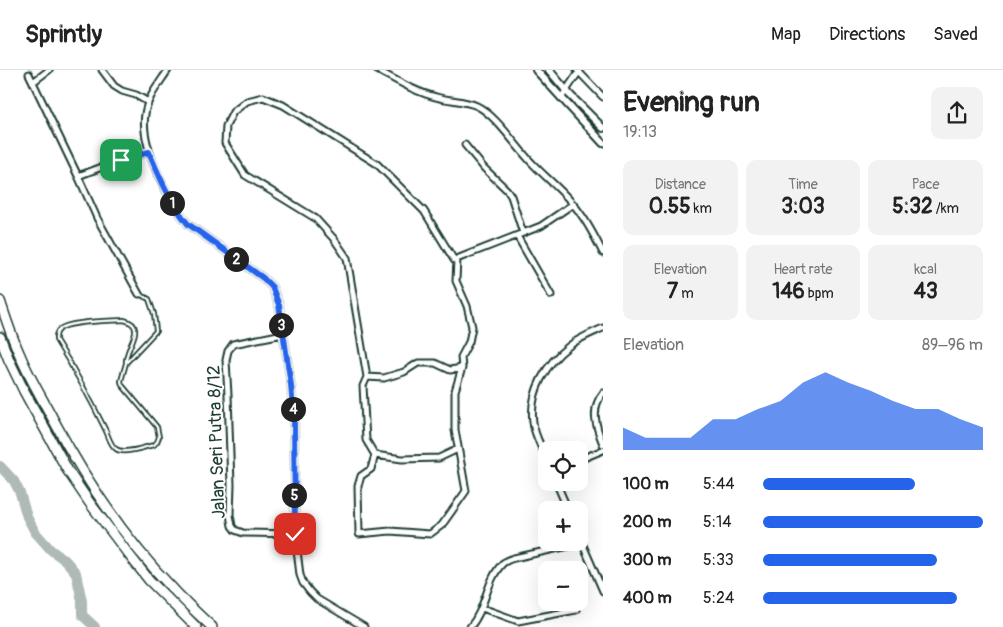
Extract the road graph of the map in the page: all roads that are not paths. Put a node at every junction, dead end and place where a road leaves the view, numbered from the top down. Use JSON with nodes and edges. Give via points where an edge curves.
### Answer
{"nodes":[{"id":1,"x":49,"y":70,"type":"edge"},
{"id":2,"x":102,"y":70,"type":"edge"},
{"id":3,"x":168,"y":70,"type":"edge"},
{"id":4,"x":377,"y":70,"type":"edge"},
{"id":5,"x":536,"y":70,"type":"edge"},
{"id":6,"x":549,"y":70,"type":"edge"},
{"id":7,"x":579,"y":71,"type":"edge"},
{"id":8,"x":29,"y":74,"type":"dead end"},
{"id":9,"x":33,"y":82,"type":"junction"},
{"id":10,"x":567,"y":90,"type":"junction"},
{"id":11,"x":603,"y":97,"type":"edge"},
{"id":12,"x":561,"y":98,"type":"junction"},
{"id":13,"x":148,"y":102,"type":"junction"},
{"id":14,"x":603,"y":128,"type":"edge"},
{"id":15,"x":603,"y":143,"type":"edge"},
{"id":16,"x":465,"y":145,"type":"dead end"},
{"id":17,"x":149,"y":152,"type":"junction"},
{"id":18,"x":78,"y":176,"type":"junction"},
{"id":19,"x":573,"y":204,"type":"junction"},
{"id":20,"x":520,"y":235,"type":"junction"},
{"id":21,"x":603,"y":253,"type":"edge"},
{"id":22,"x":457,"y":259,"type":"junction"},
{"id":23,"x":139,"y":294,"type":"joint"},
{"id":24,"x":550,"y":295,"type":"dead end"},
{"id":25,"x":0,"y":301,"type":"edge"},
{"id":26,"x":603,"y":328,"type":"edge"},
{"id":27,"x":283,"y":334,"type":"junction"},
{"id":28,"x":0,"y":337,"type":"edge"},
{"id":29,"x":126,"y":363,"type":"junction"},
{"id":30,"x":462,"y":368,"type":"junction"},
{"id":31,"x":367,"y":378,"type":"junction"},
{"id":32,"x":603,"y":393,"type":"edge"},
{"id":33,"x":539,"y":441,"type":"edge"},
{"id":34,"x":603,"y":444,"type":"edge"},
{"id":35,"x":458,"y":449,"type":"junction"},
{"id":36,"x":603,"y":450,"type":"edge"},
{"id":37,"x":375,"y":455,"type":"junction"},
{"id":38,"x":588,"y":456,"type":"edge"},
{"id":39,"x":295,"y":534,"type":"junction"},
{"id":40,"x":546,"y":551,"type":"edge"},
{"id":41,"x":586,"y":551,"type":"edge"},
{"id":42,"x":603,"y":591,"type":"edge"},
{"id":43,"x":482,"y":608,"type":"junction"},
{"id":44,"x":571,"y":611,"type":"edge"},
{"id":45,"x":196,"y":627,"type":"edge"},
{"id":46,"x":212,"y":627,"type":"edge"},
{"id":47,"x":364,"y":627,"type":"edge"},
{"id":48,"x":470,"y":627,"type":"edge"}],
"edges":[{"from":1,"to":9,"type":"street"},
{"from":2,"to":13,"type":"street","via":[[114,86]]},
{"from":3,"to":13,"type":"street"},
{"from":4,"to":19,"type":"street","via":[[417,92],[477,106],[502,127]]},
{"from":5,"to":12,"type":"street"},
{"from":6,"to":10,"type":"street"},
{"from":7,"to":10,"type":"street"},
{"from":7,"to":11,"type":"street"},
{"from":8,"to":9,"type":"street"},
{"from":9,"to":18,"type":"street"},
{"from":10,"to":12,"type":"street"},
{"from":10,"to":14,"type":"street"},
{"from":12,"to":15,"type":"street"},
{"from":13,"to":17,"type":"street","via":[[144,122]]},
{"from":16,"to":20,"type":"street","via":[[511,196]]},
{"from":17,"to":18,"type":"street"},
{"from":17,"to":27,"type":"street","via":[[169,197],[188,224],[272,287],[279,305]]},
{"from":18,"to":23,"type":"street"},
{"from":19,"to":20,"type":"street","via":[[541,226]]},
{"from":19,"to":21,"type":"street"},
{"from":20,"to":22,"type":"street"},
{"from":20,"to":24,"type":"street"},
{"from":22,"to":30,"type":"street","via":[[456,281],[472,327],[469,342],[460,356]]},
{"from":22,"to":31,"type":"street","via":[[454,260],[424,211],[378,164],[283,105],[263,97],[247,101],[233,112],[226,126],[225,142],[244,175],[315,218],[347,258]]},
{"from":23,"to":29,"type":"lane","via":[[149,300],[156,330]]},
{"from":25,"to":46,"type":"highway","via":[[20,355],[78,465],[135,545]]},
{"from":26,"to":33,"type":"street","via":[[569,345],[543,374],[536,392],[532,422]]},
{"from":27,"to":39,"type":"street","via":[[294,421]]},
{"from":27,"to":39,"type":"street","name":"Jalan Seri Putra 8/12","via":[[233,344],[228,351],[230,515],[232,526],[243,533]]},
{"from":28,"to":45,"type":"highway","via":[[33,407],[78,486],[126,551]]},
{"from":29,"to":29,"type":"lane","via":[[122,385],[157,427],[159,437],[154,444],[127,451],[114,447],[56,340],[58,329],[80,323],[130,322],[136,333],[126,355]]},
{"from":30,"to":31,"type":"street","via":[[450,370],[418,362],[404,372],[384,378]]},
{"from":30,"to":35,"type":"street","via":[[455,392]]},
{"from":31,"to":37,"type":"street","via":[[363,386],[366,440]]},
{"from":32,"to":34,"type":"street","via":[[597,404],[595,422]]},
{"from":35,"to":37,"type":"street","via":[[439,458],[402,459]]},
{"from":35,"to":37,"type":"street","via":[[466,491],[442,524],[430,534],[390,530],[359,534],[358,486],[361,476],[371,469]]},
{"from":36,"to":38,"type":"street"},
{"from":39,"to":47,"type":"street","via":[[300,575],[306,588],[317,599]]},
{"from":40,"to":43,"type":"street","via":[[504,562],[492,580]]},
{"from":41,"to":42,"type":"street"},
{"from":43,"to":44,"type":"street","via":[[518,621]]},
{"from":43,"to":48,"type":"street"}]}
